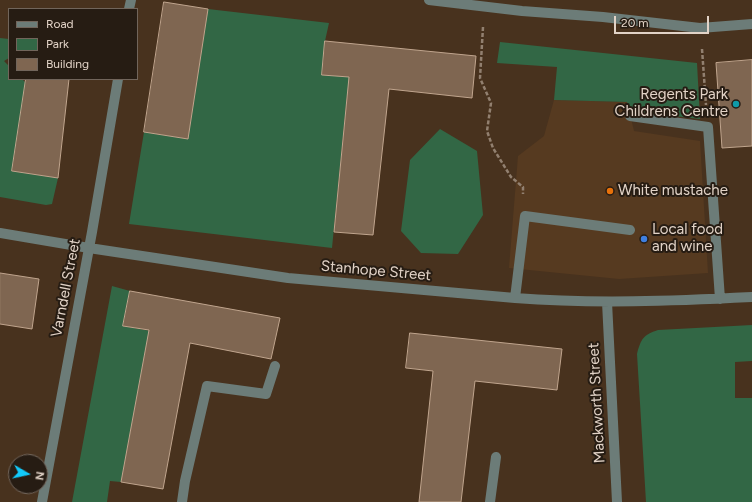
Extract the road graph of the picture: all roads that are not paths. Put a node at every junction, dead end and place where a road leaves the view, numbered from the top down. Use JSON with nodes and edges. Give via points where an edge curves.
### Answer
{"nodes":[{"id":1,"x":429,"y":0,"type":"edge"},
{"id":2,"x":752,"y":24,"type":"edge"},
{"id":3,"x":118,"y":80,"type":"edge"},
{"id":4,"x":630,"y":116,"type":"dead end"},
{"id":5,"x":630,"y":230,"type":"dead end"},
{"id":6,"x":0,"y":233,"type":"edge"},
{"id":7,"x":89,"y":248,"type":"junction"},
{"id":8,"x":752,"y":297,"type":"edge"},
{"id":9,"x":515,"y":298,"type":"junction"},
{"id":10,"x":720,"y":299,"type":"junction"},
{"id":11,"x":607,"y":302,"type":"junction"},
{"id":12,"x":275,"y":366,"type":"dead end"},
{"id":13,"x":496,"y":457,"type":"dead end"},
{"id":14,"x":42,"y":502,"type":"edge"},
{"id":15,"x":182,"y":502,"type":"edge"},
{"id":16,"x":490,"y":502,"type":"edge"},
{"id":17,"x":617,"y":502,"type":"edge"}],
"edges":[{"from":1,"to":2,"type":"street","via":[[700,28]]},
{"from":3,"to":7,"type":"street","name":"Varndell Street"},
{"from":4,"to":10,"type":"street","via":[[708,127]]},
{"from":5,"to":9,"type":"street","via":[[525,216]]},
{"from":6,"to":7,"type":"street","name":"Stanhope Street"},
{"from":7,"to":9,"type":"street","name":"Stanhope Street","via":[[288,278]]},
{"from":7,"to":14,"type":"street","name":"Varndell Street"},
{"from":8,"to":10,"type":"street","name":"Stanhope Street"},
{"from":9,"to":11,"type":"street","name":"Stanhope Street"},
{"from":10,"to":11,"type":"street","name":"Stanhope Street"},
{"from":11,"to":17,"type":"street","name":"Mackworth Street"},
{"from":12,"to":15,"type":"street","via":[[266,394],[207,386]]},
{"from":13,"to":16,"type":"street"}]}
